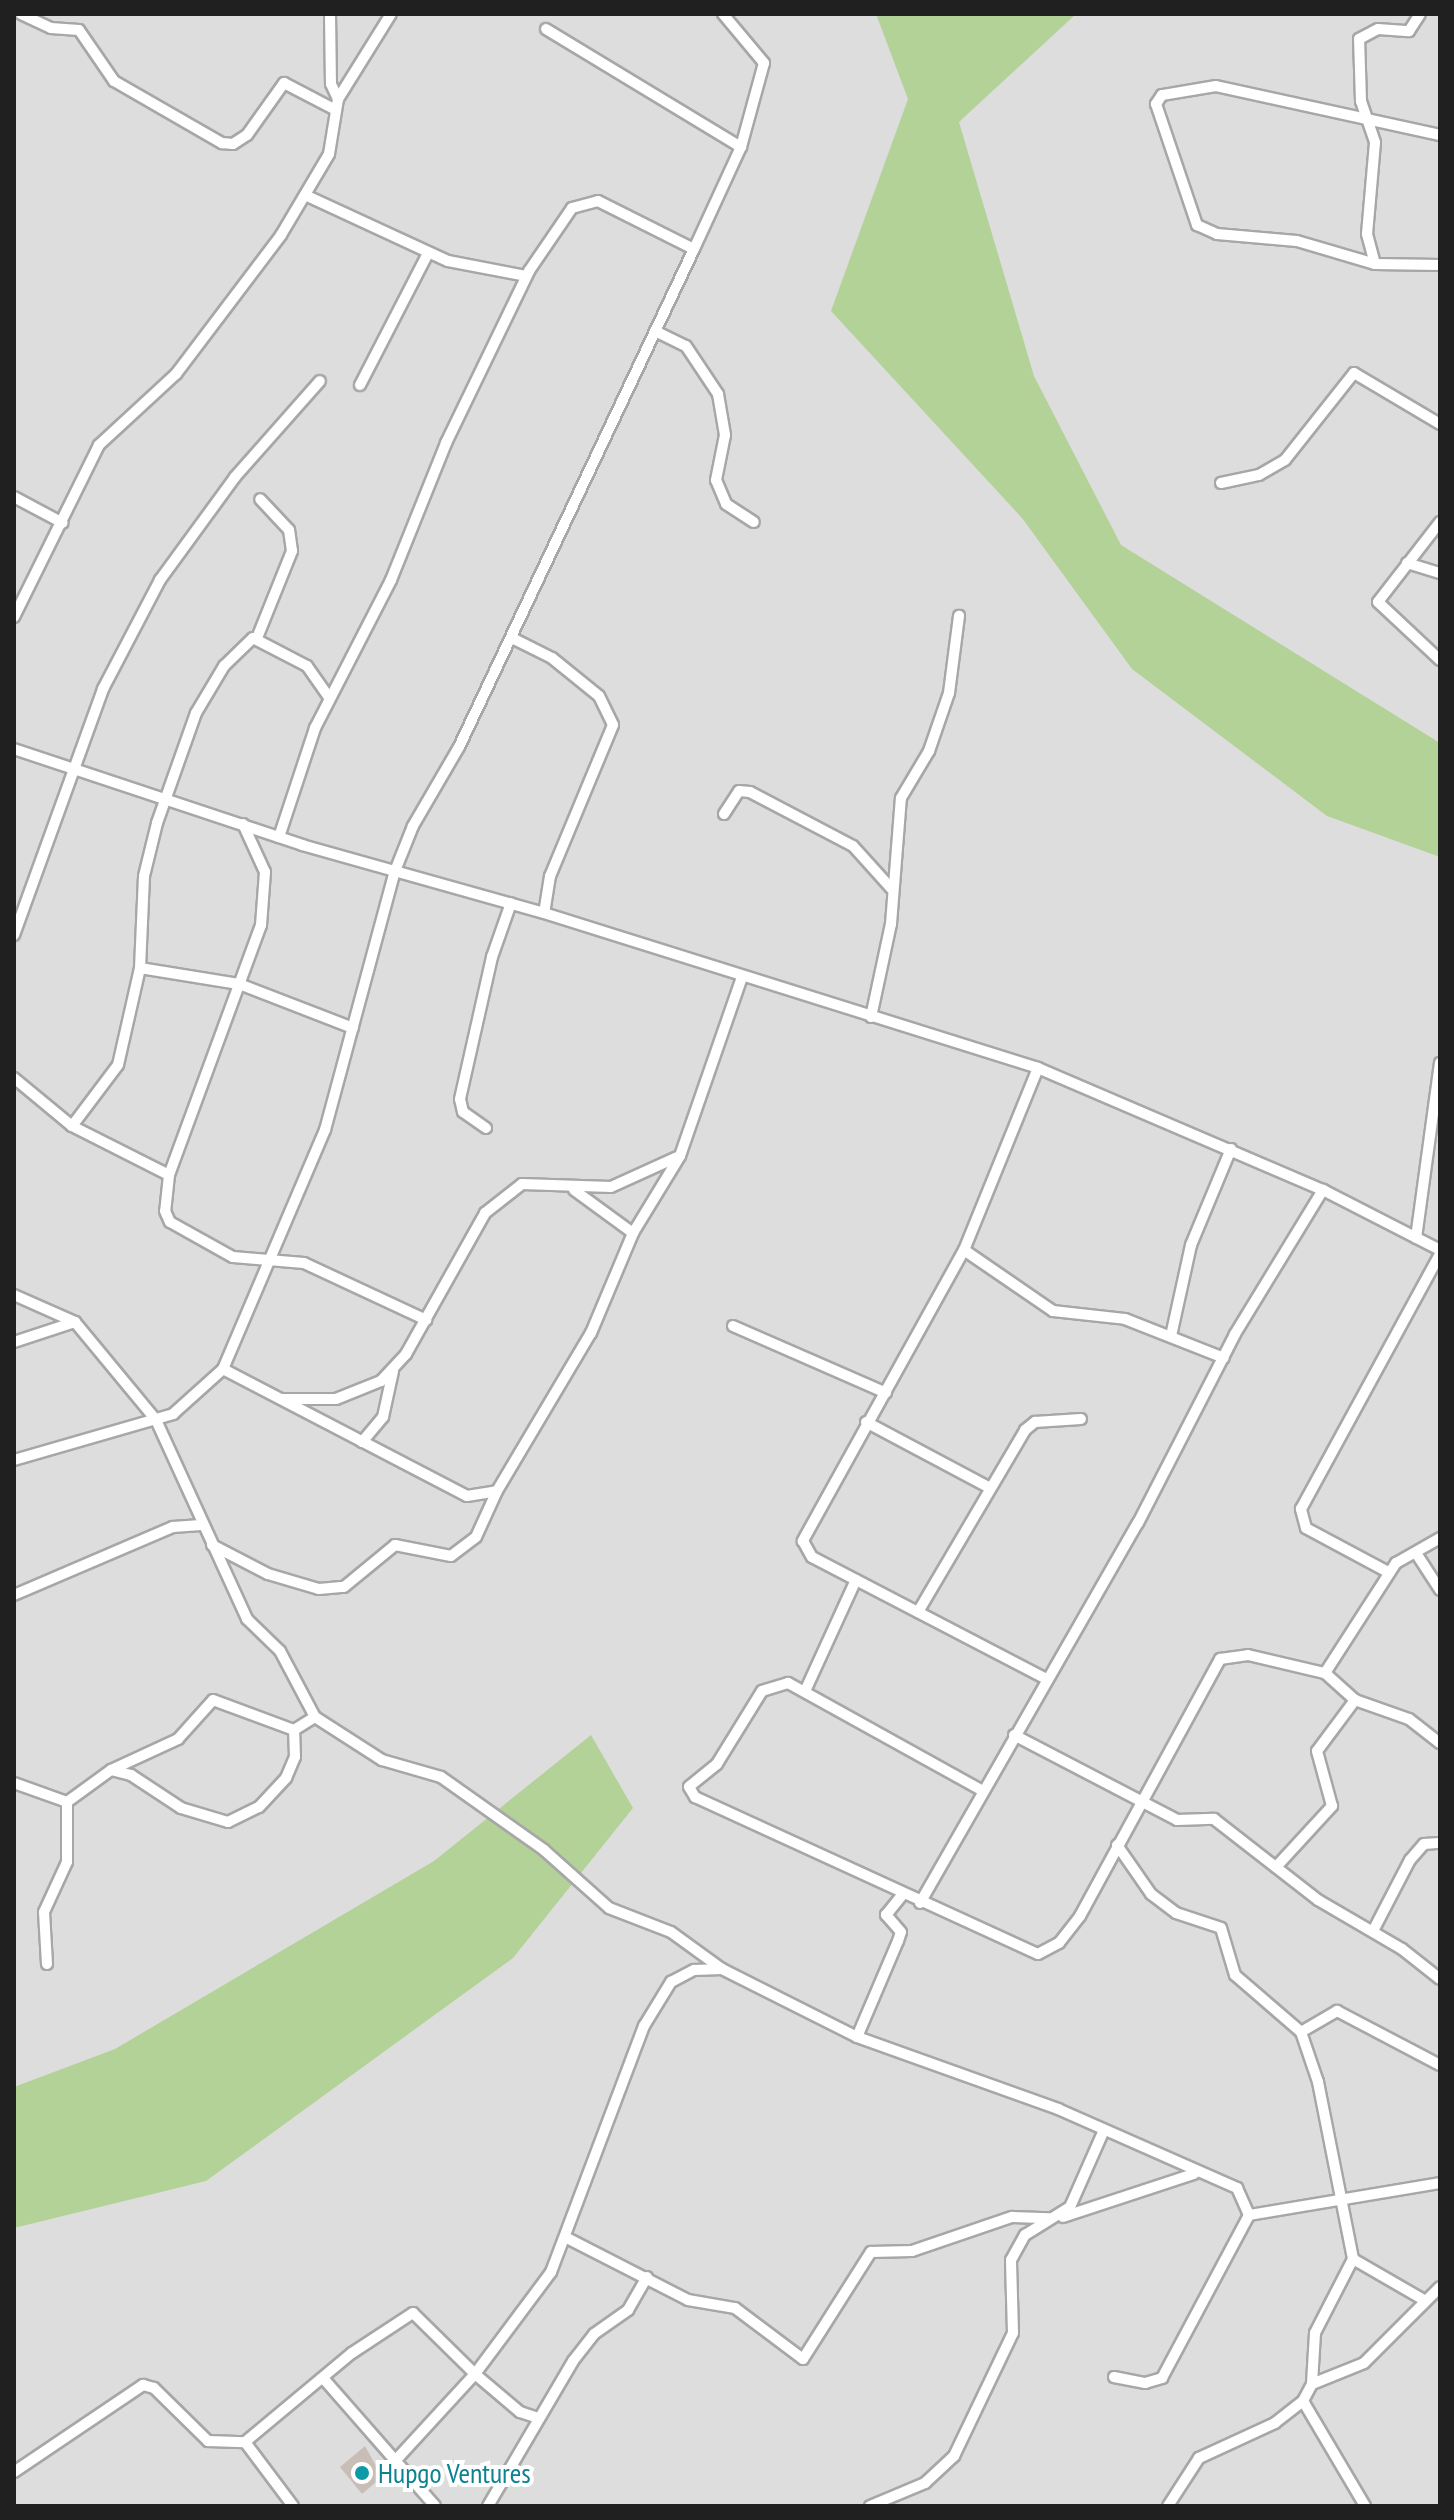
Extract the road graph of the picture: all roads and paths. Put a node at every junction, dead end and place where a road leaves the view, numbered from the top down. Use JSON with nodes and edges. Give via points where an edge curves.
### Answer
{"nodes":[{"id":1,"x":21,"y":14,"type":"edge"},
{"id":2,"x":330,"y":14,"type":"edge"},
{"id":3,"x":391,"y":14,"type":"edge"},
{"id":4,"x":723,"y":14,"type":"edge"},
{"id":5,"x":1420,"y":14,"type":"edge"},
{"id":6,"x":546,"y":29,"type":"dead end"},
{"id":7,"x":336,"y":104,"type":"junction"},
{"id":8,"x":1367,"y":118,"type":"junction"},
{"id":9,"x":1440,"y":135,"type":"edge"},
{"id":10,"x":741,"y":147,"type":"junction"},
{"id":11,"x":305,"y":195,"type":"junction"},
{"id":12,"x":694,"y":249,"type":"junction"},
{"id":13,"x":428,"y":253,"type":"junction"},
{"id":14,"x":1375,"y":264,"type":"junction"},
{"id":15,"x":1440,"y":265,"type":"edge"},
{"id":16,"x":526,"y":276,"type":"junction"},
{"id":17,"x":655,"y":331,"type":"junction"},
{"id":18,"x":320,"y":381,"type":"dead end"},
{"id":19,"x":360,"y":385,"type":"dead end"},
{"id":20,"x":1440,"y":424,"type":"edge"},
{"id":21,"x":1221,"y":483,"type":"dead end"},
{"id":22,"x":14,"y":497,"type":"edge"},
{"id":23,"x":260,"y":499,"type":"dead end"},
{"id":24,"x":754,"y":522,"type":"dead end"},
{"id":25,"x":1440,"y":522,"type":"edge"},
{"id":26,"x":63,"y":523,"type":"junction"},
{"id":27,"x":1407,"y":563,"type":"junction"},
{"id":28,"x":1440,"y":573,"type":"edge"},
{"id":29,"x":959,"y":616,"type":"dead end"},
{"id":30,"x":14,"y":617,"type":"edge"},
{"id":31,"x":257,"y":638,"type":"junction"},
{"id":32,"x":512,"y":638,"type":"junction"},
{"id":33,"x":1440,"y":660,"type":"edge"},
{"id":34,"x":329,"y":698,"type":"junction"},
{"id":35,"x":14,"y":749,"type":"edge"},
{"id":36,"x":78,"y":770,"type":"junction"},
{"id":37,"x":167,"y":799,"type":"junction"},
{"id":38,"x":724,"y":814,"type":"dead end"},
{"id":39,"x":243,"y":824,"type":"junction"},
{"id":40,"x":279,"y":837,"type":"junction"},
{"id":41,"x":395,"y":871,"type":"junction"},
{"id":42,"x":891,"y":888,"type":"junction"},
{"id":43,"x":511,"y":903,"type":"junction"},
{"id":44,"x":544,"y":913,"type":"junction"},
{"id":45,"x":14,"y":935,"type":"edge"},
{"id":46,"x":140,"y":968,"type":"junction"},
{"id":47,"x":741,"y":980,"type":"junction"},
{"id":48,"x":239,"y":984,"type":"junction"},
{"id":49,"x":871,"y":1017,"type":"junction"},
{"id":50,"x":353,"y":1028,"type":"junction"},
{"id":51,"x":1440,"y":1063,"type":"edge"},
{"id":52,"x":1038,"y":1068,"type":"junction"},
{"id":53,"x":14,"y":1078,"type":"edge"},
{"id":54,"x":72,"y":1126,"type":"junction"},
{"id":55,"x":486,"y":1128,"type":"dead end"},
{"id":56,"x":1231,"y":1149,"type":"junction"},
{"id":57,"x":680,"y":1156,"type":"junction"},
{"id":58,"x":169,"y":1175,"type":"junction"},
{"id":59,"x":574,"y":1190,"type":"junction"},
{"id":60,"x":1323,"y":1190,"type":"junction"},
{"id":61,"x":633,"y":1233,"type":"junction"},
{"id":62,"x":1416,"y":1238,"type":"junction"},
{"id":63,"x":964,"y":1250,"type":"junction"},
{"id":64,"x":1440,"y":1252,"type":"edge"},
{"id":65,"x":266,"y":1264,"type":"junction"},
{"id":66,"x":14,"y":1295,"type":"edge"},
{"id":67,"x":426,"y":1320,"type":"junction"},
{"id":68,"x":75,"y":1322,"type":"junction"},
{"id":69,"x":733,"y":1326,"type":"dead end"},
{"id":70,"x":1171,"y":1336,"type":"junction"},
{"id":71,"x":14,"y":1342,"type":"edge"},
{"id":72,"x":1224,"y":1358,"type":"junction"},
{"id":73,"x":223,"y":1369,"type":"junction"},
{"id":74,"x":393,"y":1371,"type":"junction"},
{"id":75,"x":886,"y":1393,"type":"junction"},
{"id":76,"x":279,"y":1399,"type":"junction"},
{"id":77,"x":1081,"y":1419,"type":"dead end"},
{"id":78,"x":156,"y":1420,"type":"junction"},
{"id":79,"x":866,"y":1422,"type":"junction"},
{"id":80,"x":362,"y":1442,"type":"junction"},
{"id":81,"x":14,"y":1460,"type":"edge"},
{"id":82,"x":990,"y":1488,"type":"junction"},
{"id":83,"x":497,"y":1491,"type":"junction"},
{"id":84,"x":201,"y":1525,"type":"junction"},
{"id":85,"x":1440,"y":1538,"type":"edge"},
{"id":86,"x":212,"y":1545,"type":"junction"},
{"id":87,"x":1416,"y":1553,"type":"junction"},
{"id":88,"x":1388,"y":1572,"type":"junction"},
{"id":89,"x":856,"y":1580,"type":"junction"},
{"id":90,"x":1440,"y":1590,"type":"edge"},
{"id":91,"x":14,"y":1595,"type":"edge"},
{"id":92,"x":918,"y":1612,"type":"junction"},
{"id":93,"x":1325,"y":1673,"type":"junction"},
{"id":94,"x":1046,"y":1679,"type":"junction"},
{"id":95,"x":806,"y":1689,"type":"junction"},
{"id":96,"x":1355,"y":1700,"type":"junction"},
{"id":97,"x":315,"y":1717,"type":"junction"},
{"id":98,"x":294,"y":1730,"type":"junction"},
{"id":99,"x":1014,"y":1735,"type":"junction"},
{"id":100,"x":1440,"y":1743,"type":"edge"},
{"id":101,"x":111,"y":1770,"type":"junction"},
{"id":102,"x":14,"y":1783,"type":"edge"},
{"id":103,"x":983,"y":1791,"type":"junction"},
{"id":104,"x":1140,"y":1801,"type":"junction"},
{"id":105,"x":67,"y":1802,"type":"junction"},
{"id":106,"x":1440,"y":1843,"type":"edge"},
{"id":107,"x":1117,"y":1845,"type":"junction"},
{"id":108,"x":1276,"y":1867,"type":"junction"},
{"id":109,"x":903,"y":1894,"type":"junction"},
{"id":110,"x":920,"y":1903,"type":"junction"},
{"id":111,"x":1373,"y":1931,"type":"junction"},
{"id":112,"x":47,"y":1964,"type":"dead end"},
{"id":113,"x":722,"y":1969,"type":"junction"},
{"id":114,"x":1440,"y":1979,"type":"edge"},
{"id":115,"x":1301,"y":2032,"type":"junction"},
{"id":116,"x":857,"y":2037,"type":"junction"},
{"id":117,"x":1440,"y":2065,"type":"edge"},
{"id":118,"x":1104,"y":2130,"type":"junction"},
{"id":119,"x":1194,"y":2174,"type":"junction"},
{"id":120,"x":1440,"y":2183,"type":"edge"},
{"id":121,"x":1343,"y":2204,"type":"junction"},
{"id":122,"x":1249,"y":2215,"type":"junction"},
{"id":123,"x":1049,"y":2218,"type":"junction"},
{"id":124,"x":1034,"y":2226,"type":"junction"},
{"id":125,"x":565,"y":2237,"type":"junction"},
{"id":126,"x":1353,"y":2259,"type":"junction"},
{"id":127,"x":647,"y":2277,"type":"junction"},
{"id":128,"x":1440,"y":2287,"type":"edge"},
{"id":129,"x":1424,"y":2300,"type":"junction"},
{"id":130,"x":475,"y":2374,"type":"junction"},
{"id":131,"x":1114,"y":2377,"type":"dead end"},
{"id":132,"x":323,"y":2378,"type":"junction"},
{"id":133,"x":1312,"y":2384,"type":"junction"},
{"id":134,"x":1303,"y":2401,"type":"junction"},
{"id":135,"x":539,"y":2418,"type":"junction"},
{"id":136,"x":245,"y":2442,"type":"junction"},
{"id":137,"x":395,"y":2461,"type":"junction"},
{"id":138,"x":14,"y":2472,"type":"edge"},
{"id":139,"x":293,"y":2506,"type":"edge"},
{"id":140,"x":435,"y":2506,"type":"edge"},
{"id":141,"x":488,"y":2506,"type":"edge"},
{"id":142,"x":870,"y":2506,"type":"edge"},
{"id":143,"x":1168,"y":2506,"type":"edge"},
{"id":144,"x":1365,"y":2506,"type":"edge"}],
"edges":[{"from":1,"to":7,"type":"street","via":[[51,28],[79,30],[114,81],[222,143],[233,144],[247,135],[284,83]]},
{"from":2,"to":7,"type":"street"},
{"from":3,"to":7,"type":"street"},
{"from":4,"to":10,"type":"street","via":[[764,63]]},
{"from":5,"to":8,"type":"street","via":[[1409,31],[1378,29],[1359,39]]},
{"from":6,"to":10,"type":"street"},
{"from":7,"to":11,"type":"street","via":[[329,154]]},
{"from":8,"to":9,"type":"street"},
{"from":8,"to":14,"type":"street","via":[[1375,142],[1367,234]]},
{"from":8,"to":14,"type":"street","via":[[1216,86],[1162,95],[1156,104],[1197,225],[1217,234],[1297,241]]},
{"from":10,"to":12,"type":"street"},
{"from":11,"to":13,"type":"street"},
{"from":11,"to":26,"type":"street","via":[[254,273],[176,374],[99,445],[75,485]]},
{"from":12,"to":16,"type":"street","via":[[589,199],[572,208]]},
{"from":12,"to":17,"type":"street"},
{"from":13,"to":16,"type":"street"},
{"from":13,"to":19,"type":"street"},
{"from":14,"to":15,"type":"street"},
{"from":16,"to":34,"type":"street","via":[[446,443],[391,580]]},
{"from":17,"to":24,"type":"street","via":[[686,346],[718,394],[725,435],[716,480],[726,504]]},
{"from":17,"to":32,"type":"street"},
{"from":18,"to":36,"type":"street","via":[[235,477],[160,580],[103,689]]},
{"from":20,"to":21,"type":"street","via":[[1354,373],[1285,460],[1259,475]]},
{"from":22,"to":26,"type":"street"},
{"from":23,"to":31,"type":"street","via":[[289,530],[292,551]]},
{"from":25,"to":27,"type":"street"},
{"from":26,"to":30,"type":"street"},
{"from":27,"to":28,"type":"street"},
{"from":27,"to":33,"type":"street","via":[[1379,606]]},
{"from":29,"to":42,"type":"street","via":[[949,693],[929,751],[901,798]]},
{"from":31,"to":34,"type":"street","via":[[307,666]]},
{"from":31,"to":37,"type":"street","via":[[213,681]]},
{"from":32,"to":41,"type":"street"},
{"from":32,"to":44,"type":"street","via":[[552,658],[599,696],[613,725],[550,876]]},
{"from":34,"to":40,"type":"street"},
{"from":35,"to":36,"type":"street"},
{"from":36,"to":37,"type":"street"},
{"from":36,"to":45,"type":"street"},
{"from":37,"to":39,"type":"street"},
{"from":37,"to":46,"type":"street","via":[[144,876]]},
{"from":38,"to":42,"type":"street","via":[[739,791],[750,792],[853,846]]},
{"from":39,"to":40,"type":"street"},
{"from":39,"to":48,"type":"street","via":[[265,872],[265,899],[257,945]]},
{"from":40,"to":41,"type":"street"},
{"from":41,"to":43,"type":"street"},
{"from":41,"to":50,"type":"street"},
{"from":42,"to":49,"type":"street","via":[[891,924]]},
{"from":43,"to":44,"type":"street"},
{"from":43,"to":55,"type":"street","via":[[492,957],[460,1099],[463,1112]]},
{"from":44,"to":47,"type":"street"},
{"from":46,"to":48,"type":"street"},
{"from":46,"to":54,"type":"street","via":[[118,1065]]},
{"from":47,"to":49,"type":"street"},
{"from":47,"to":57,"type":"street"},
{"from":48,"to":50,"type":"street"},
{"from":48,"to":58,"type":"street"},
{"from":49,"to":52,"type":"street"},
{"from":50,"to":65,"type":"street","via":[[325,1130]]},
{"from":51,"to":62,"type":"street"},
{"from":52,"to":56,"type":"street"},
{"from":52,"to":63,"type":"street"},
{"from":53,"to":54,"type":"street"},
{"from":54,"to":58,"type":"street"},
{"from":56,"to":60,"type":"street"},
{"from":56,"to":70,"type":"street","via":[[1191,1245]]},
{"from":57,"to":59,"type":"street","via":[[611,1187]]},
{"from":57,"to":61,"type":"street"},
{"from":58,"to":65,"type":"street","via":[[163,1199],[170,1222],[233,1257]]},
{"from":59,"to":61,"type":"street"},
{"from":59,"to":67,"type":"street","via":[[522,1184],[485,1213]]},
{"from":60,"to":62,"type":"street"},
{"from":60,"to":72,"type":"street"},
{"from":61,"to":83,"type":"street","via":[[591,1333]]},
{"from":62,"to":64,"type":"street"},
{"from":63,"to":70,"type":"street","via":[[1053,1311],[1105,1314]]},
{"from":63,"to":75,"type":"street"},
{"from":64,"to":88,"type":"street","via":[[1301,1509],[1306,1528]]},
{"from":65,"to":67,"type":"street","via":[[304,1263]]},
{"from":65,"to":73,"type":"street"},
{"from":66,"to":68,"type":"street"},
{"from":67,"to":74,"type":"street"},
{"from":68,"to":71,"type":"street"},
{"from":68,"to":78,"type":"street"},
{"from":69,"to":75,"type":"street"},
{"from":70,"to":72,"type":"street"},
{"from":72,"to":94,"type":"street","via":[[1138,1523]]},
{"from":73,"to":76,"type":"street"},
{"from":73,"to":78,"type":"street","via":[[191,1401]]},
{"from":74,"to":76,"type":"street","via":[[349,1397]]},
{"from":74,"to":80,"type":"street","via":[[383,1417]]},
{"from":75,"to":79,"type":"street"},
{"from":76,"to":80,"type":"street"},
{"from":77,"to":82,"type":"street","via":[[1029,1425]]},
{"from":78,"to":81,"type":"street"},
{"from":78,"to":84,"type":"street"},
{"from":79,"to":82,"type":"street"},
{"from":79,"to":89,"type":"street","via":[[803,1541],[812,1557]]},
{"from":80,"to":83,"type":"street","via":[[467,1496]]},
{"from":82,"to":92,"type":"street"},
{"from":83,"to":86,"type":"street","via":[[476,1537],[451,1556],[395,1545],[344,1587],[319,1589],[268,1574]]},
{"from":84,"to":86,"type":"street"},
{"from":84,"to":91,"type":"street","via":[[173,1527]]},
{"from":85,"to":87,"type":"street"},
{"from":86,"to":97,"type":"street","via":[[247,1619],[280,1651]]},
{"from":87,"to":88,"type":"street"},
{"from":87,"to":90,"type":"street"},
{"from":88,"to":93,"type":"street"},
{"from":89,"to":92,"type":"street"},
{"from":89,"to":95,"type":"street"},
{"from":92,"to":94,"type":"street"},
{"from":93,"to":96,"type":"street"},
{"from":93,"to":104,"type":"street","via":[[1248,1655],[1220,1659]]},
{"from":94,"to":99,"type":"street"},
{"from":95,"to":103,"type":"street"},
{"from":95,"to":109,"type":"street","via":[[779,1683],[762,1691],[717,1764],[692,1781],[691,1792]]},
{"from":96,"to":100,"type":"street","via":[[1409,1719]]},
{"from":96,"to":108,"type":"street","via":[[1317,1751],[1332,1806]]},
{"from":97,"to":98,"type":"street"},
{"from":97,"to":113,"type":"street","via":[[382,1760],[441,1777],[544,1850],[609,1908],[671,1932]]},
{"from":98,"to":101,"type":"street","via":[[213,1700],[178,1739]]},
{"from":98,"to":101,"type":"street","via":[[295,1757],[286,1778],[259,1807],[228,1822],[181,1808],[131,1775]]},
{"from":99,"to":103,"type":"street"},
{"from":99,"to":104,"type":"street"},
{"from":101,"to":105,"type":"street"},
{"from":102,"to":105,"type":"street"},
{"from":103,"to":110,"type":"street"},
{"from":104,"to":107,"type":"street"},
{"from":104,"to":108,"type":"street","via":[[1177,1820],[1214,1819]]},
{"from":105,"to":112,"type":"street","via":[[67,1862],[44,1912]]},
{"from":106,"to":111,"type":"street","via":[[1424,1844],[1410,1860]]},
{"from":107,"to":110,"type":"street","via":[[1069,1932],[1038,1954]]},
{"from":107,"to":115,"type":"street","via":[[1151,1894],[1176,1913],[1221,1928],[1235,1975]]},
{"from":108,"to":111,"type":"street"},
{"from":109,"to":110,"type":"street"},
{"from":109,"to":116,"type":"street","via":[[886,1915],[901,1932]]},
{"from":111,"to":114,"type":"street"},
{"from":113,"to":116,"type":"street"},
{"from":113,"to":125,"type":"street","via":[[679,1977],[660,1998],[600,2133]]},
{"from":115,"to":117,"type":"street","via":[[1337,2011]]},
{"from":115,"to":121,"type":"street"},
{"from":116,"to":118,"type":"street","via":[[927,2058]]},
{"from":118,"to":119,"type":"street"},
{"from":118,"to":123,"type":"street","via":[[1070,2207]]},
{"from":119,"to":122,"type":"street","via":[[1237,2188]]},
{"from":119,"to":124,"type":"street"},
{"from":120,"to":121,"type":"street"},
{"from":121,"to":122,"type":"street"},
{"from":121,"to":126,"type":"street"},
{"from":122,"to":131,"type":"street","via":[[1162,2378],[1145,2383]]},
{"from":123,"to":124,"type":"street"},
{"from":123,"to":127,"type":"street","via":[[1012,2217],[912,2251],[871,2252],[803,2359],[735,2308],[688,2300]]},
{"from":124,"to":142,"type":"street","via":[[1011,2260],[1013,2333],[954,2456],[925,2483]]},
{"from":125,"to":127,"type":"street"},
{"from":125,"to":130,"type":"street","via":[[551,2272]]},
{"from":126,"to":129,"type":"street"},
{"from":126,"to":133,"type":"street","via":[[1315,2333]]},
{"from":127,"to":135,"type":"street","via":[[628,2310],[594,2334],[573,2361]]},
{"from":128,"to":129,"type":"street"},
{"from":129,"to":133,"type":"street","via":[[1364,2363]]},
{"from":130,"to":132,"type":"street","via":[[413,2313]]},
{"from":130,"to":135,"type":"street","via":[[520,2412]]},
{"from":130,"to":137,"type":"street"},
{"from":132,"to":136,"type":"street"},
{"from":132,"to":137,"type":"street"},
{"from":133,"to":134,"type":"street"},
{"from":134,"to":143,"type":"street","via":[[1275,2423],[1199,2458]]},
{"from":134,"to":144,"type":"street"},
{"from":135,"to":141,"type":"street"},
{"from":136,"to":138,"type":"street","via":[[208,2441],[154,2388],[143,2385]]},
{"from":136,"to":139,"type":"street"},
{"from":137,"to":140,"type":"street"}]}
